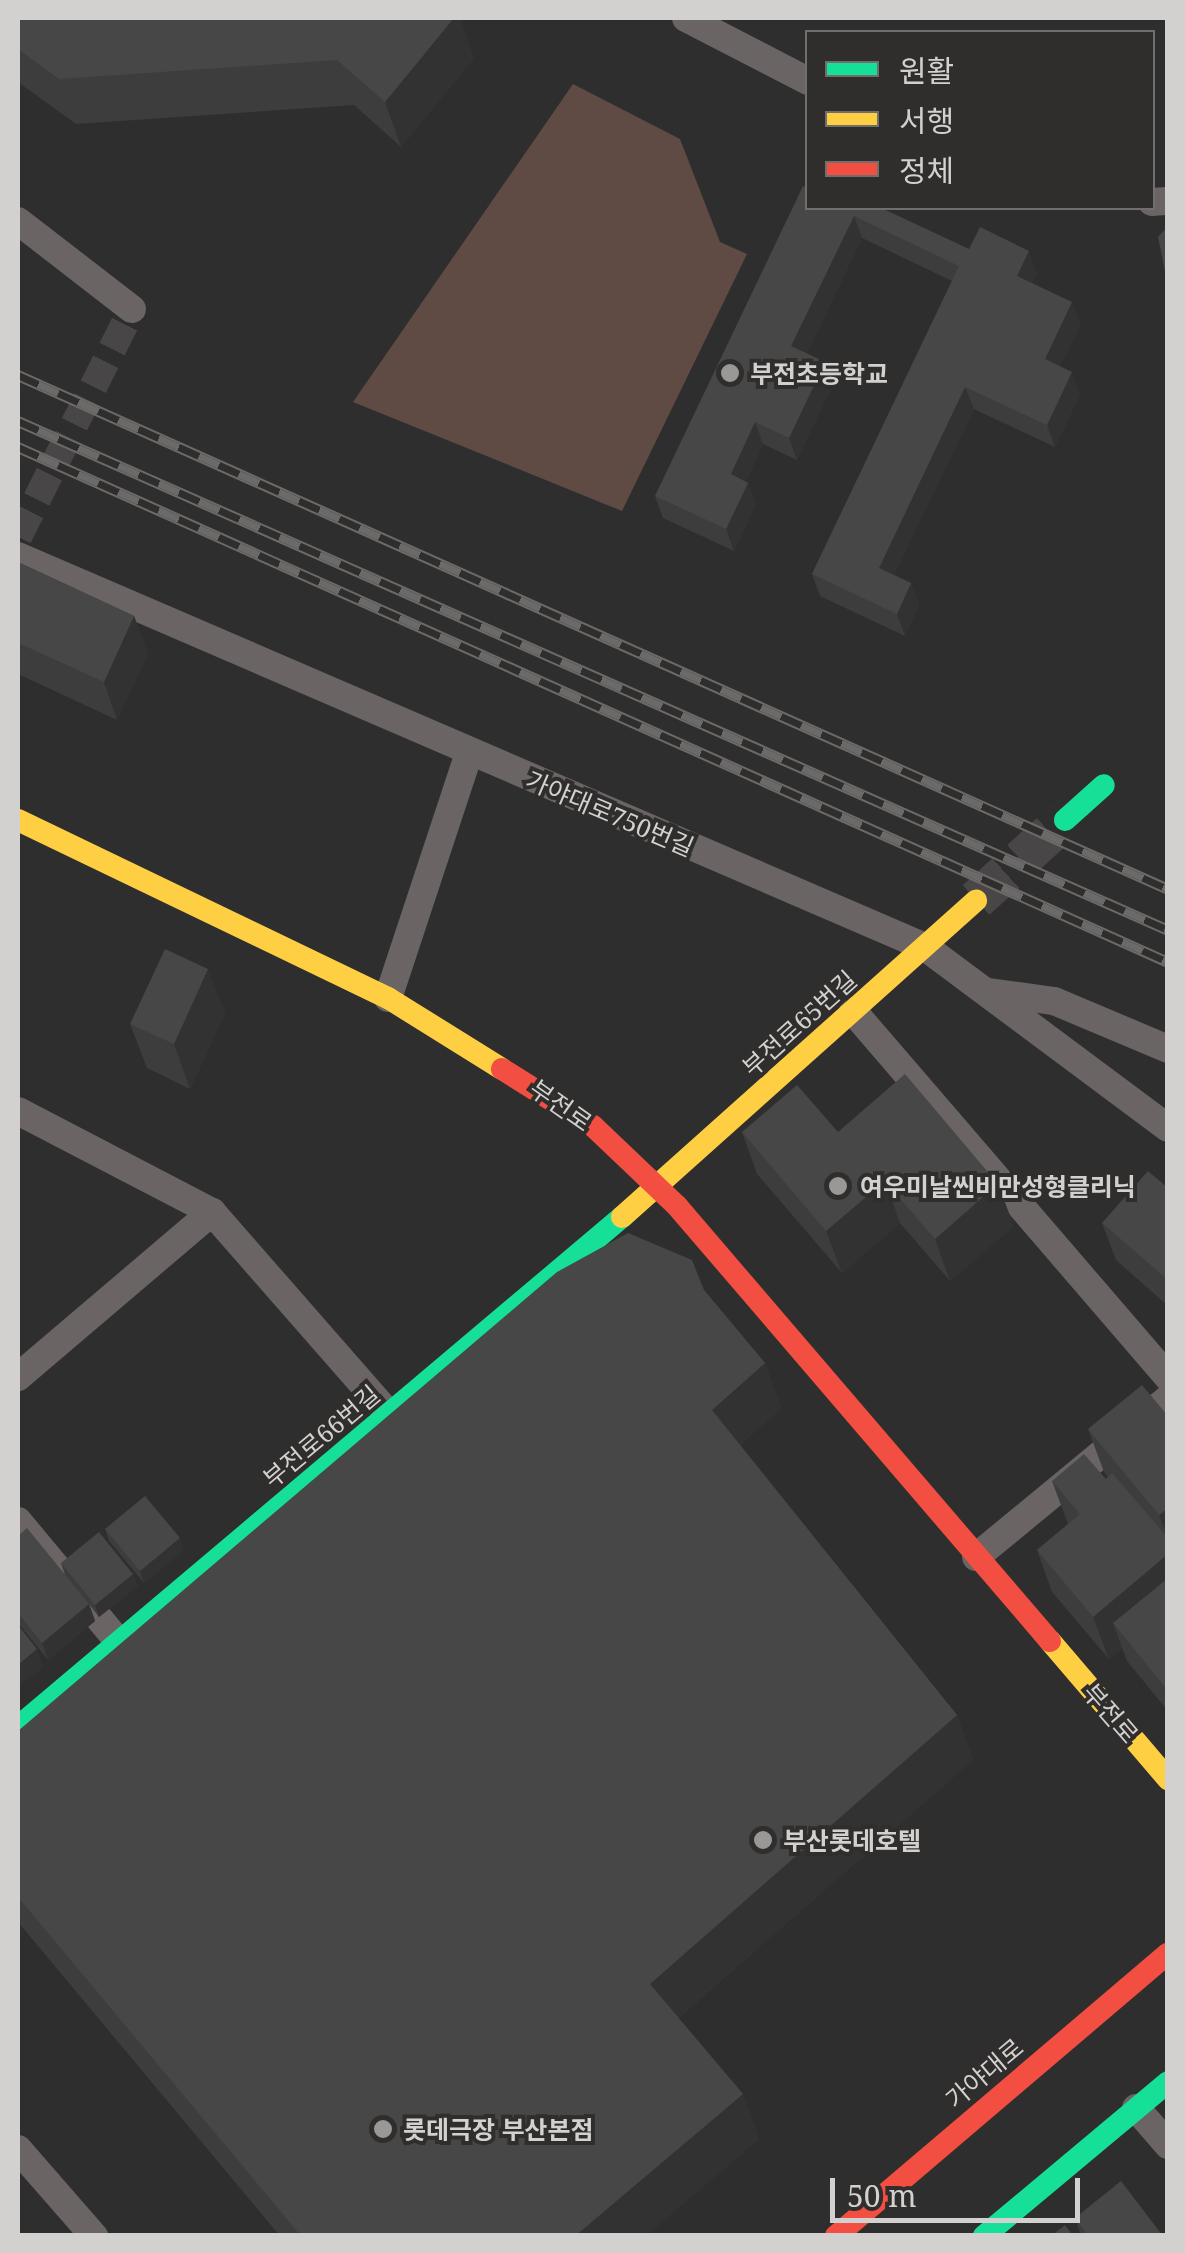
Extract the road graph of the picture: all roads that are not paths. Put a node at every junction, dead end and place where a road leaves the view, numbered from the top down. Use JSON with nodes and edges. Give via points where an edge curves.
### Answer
{"nodes":[{"id":1,"x":686,"y":18,"type":"edge"},
{"id":2,"x":805,"y":79,"type":"edge"},
{"id":3,"x":18,"y":221,"type":"edge"},
{"id":4,"x":132,"y":308,"type":"dead end"},
{"id":5,"x":18,"y":556,"type":"edge"},
{"id":6,"x":469,"y":753,"type":"junction"},
{"id":7,"x":1104,"y":784,"type":"dead end"},
{"id":8,"x":18,"y":820,"type":"edge"},
{"id":9,"x":1065,"y":820,"type":"tunnel mouth"},
{"id":10,"x":976,"y":900,"type":"tunnel mouth"},
{"id":11,"x":925,"y":947,"type":"junction"},
{"id":12,"x":983,"y":990,"type":"junction"},
{"id":13,"x":388,"y":998,"type":"junction"},
{"id":14,"x":853,"y":1011,"type":"junction"},
{"id":15,"x":1168,"y":1049,"type":"edge"},
{"id":16,"x":18,"y":1111,"type":"edge"},
{"id":17,"x":1168,"y":1128,"type":"edge"},
{"id":18,"x":659,"y":1186,"type":"junction"},
{"id":19,"x":212,"y":1212,"type":"junction"},
{"id":20,"x":18,"y":1376,"type":"edge"},
{"id":21,"x":1168,"y":1376,"type":"edge"},
{"id":22,"x":1168,"y":1398,"type":"edge"},
{"id":23,"x":389,"y":1414,"type":"junction"},
{"id":24,"x":18,"y":1521,"type":"edge"},
{"id":25,"x":976,"y":1557,"type":"junction"},
{"id":26,"x":118,"y":1642,"type":"junction"},
{"id":27,"x":18,"y":1727,"type":"edge"},
{"id":28,"x":1168,"y":1779,"type":"edge"},
{"id":29,"x":1168,"y":1953,"type":"edge"},
{"id":30,"x":1168,"y":2082,"type":"edge"},
{"id":31,"x":1136,"y":2108,"type":"junction"},
{"id":32,"x":1168,"y":2145,"type":"edge"},
{"id":33,"x":18,"y":2148,"type":"edge"},
{"id":34,"x":94,"y":2236,"type":"edge"},
{"id":35,"x":836,"y":2236,"type":"edge"},
{"id":36,"x":984,"y":2236,"type":"edge"}],
"edges":[{"from":1,"to":2,"type":"street"},
{"from":3,"to":4,"type":"street"},
{"from":5,"to":6,"type":"street","name":"가야대로750번길"},
{"from":6,"to":11,"type":"street","name":"가야대로750번길"},
{"from":6,"to":13,"type":"street"},
{"from":7,"to":9,"type":"main road"},
{"from":8,"to":13,"type":"main road","name":"부전로"},
{"from":10,"to":11,"type":"main road","name":"부전로65번길"},
{"from":11,"to":12,"type":"street","name":"가야대로750번길"},
{"from":11,"to":14,"type":"main road","name":"부전로65번길"},
{"from":12,"to":15,"type":"street","via":[[1054,1001]]},
{"from":12,"to":17,"type":"street","name":"가야대로750번길"},
{"from":13,"to":18,"type":"main road","name":"부전로","via":[[594,1126]]},
{"from":14,"to":18,"type":"main road","name":"부전로65번길"},
{"from":14,"to":21,"type":"street"},
{"from":16,"to":19,"type":"street"},
{"from":18,"to":23,"type":"main road","name":"부전로66번길"},
{"from":18,"to":25,"type":"main road","name":"부전로"},
{"from":19,"to":20,"type":"street"},
{"from":19,"to":23,"type":"street"},
{"from":22,"to":25,"type":"street"},
{"from":23,"to":26,"type":"main road","name":"부전로66번길"},
{"from":24,"to":26,"type":"street"},
{"from":25,"to":28,"type":"main road","name":"부전로"},
{"from":26,"to":27,"type":"main road","name":"부전로66번길"},
{"from":29,"to":35,"type":"main road","name":"가야대로"},
{"from":30,"to":31,"type":"main road"},
{"from":31,"to":32,"type":"street"},
{"from":31,"to":36,"type":"main road"},
{"from":33,"to":34,"type":"street"}]}
